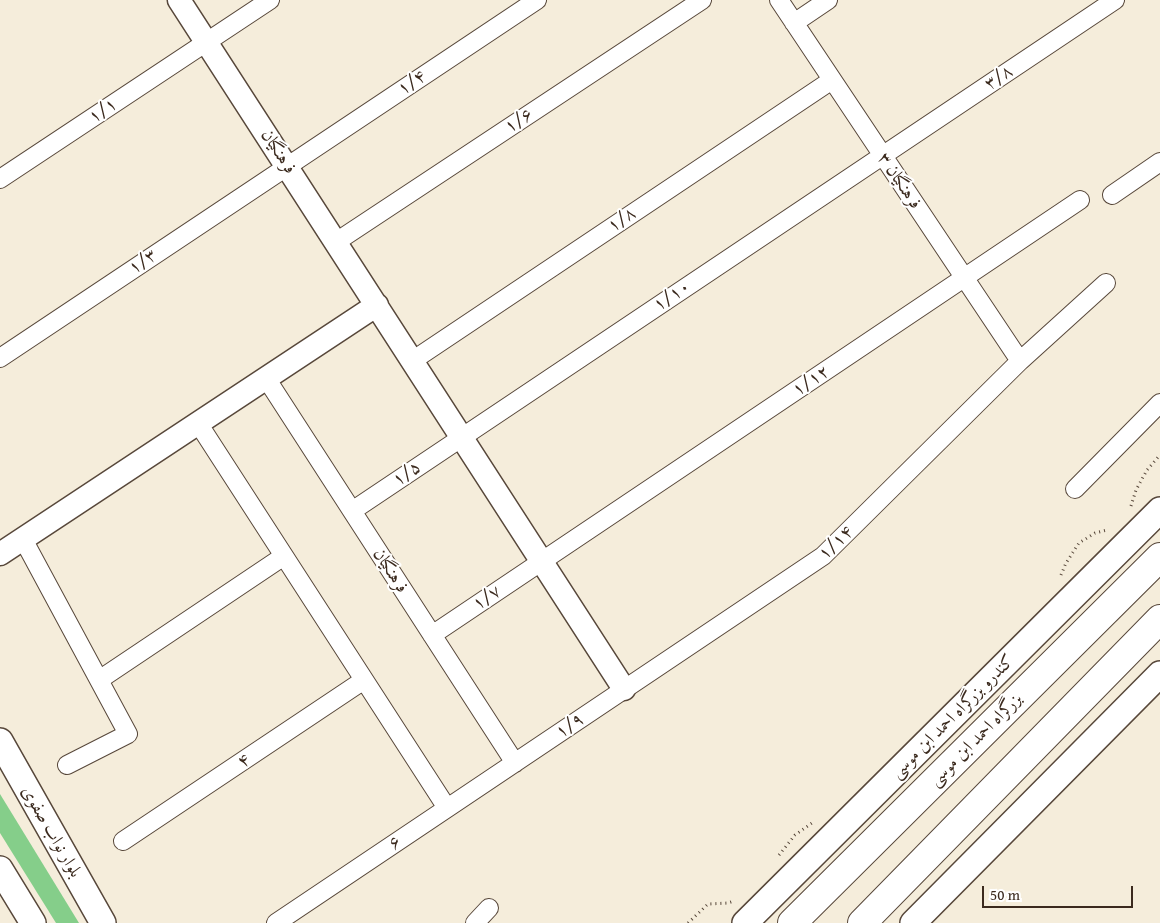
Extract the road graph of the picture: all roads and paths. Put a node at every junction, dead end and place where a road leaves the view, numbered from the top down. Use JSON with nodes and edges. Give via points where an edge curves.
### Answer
{"nodes":[{"id":1,"x":179,"y":0,"type":"edge"},
{"id":2,"x":270,"y":0,"type":"edge"},
{"id":3,"x":537,"y":0,"type":"edge"},
{"id":4,"x":702,"y":0,"type":"edge"},
{"id":5,"x":779,"y":0,"type":"edge"},
{"id":6,"x":828,"y":0,"type":"edge"},
{"id":7,"x":1115,"y":0,"type":"edge"},
{"id":8,"x":794,"y":23,"type":"junction"},
{"id":9,"x":207,"y":42,"type":"junction"},
{"id":10,"x":832,"y":80,"type":"junction"},
{"id":11,"x":882,"y":155,"type":"junction"},
{"id":12,"x":1160,"y":162,"type":"edge"},
{"id":13,"x":287,"y":166,"type":"junction"},
{"id":14,"x":0,"y":179,"type":"edge"},
{"id":15,"x":1112,"y":195,"type":"dead end"},
{"id":16,"x":1080,"y":200,"type":"dead end"},
{"id":17,"x":336,"y":242,"type":"junction"},
{"id":18,"x":964,"y":278,"type":"junction"},
{"id":19,"x":1106,"y":283,"type":"dead end"},
{"id":20,"x":376,"y":305,"type":"junction"},
{"id":21,"x":0,"y":358,"type":"edge"},
{"id":22,"x":412,"y":361,"type":"junction"},
{"id":23,"x":1020,"y":362,"type":"junction"},
{"id":24,"x":266,"y":378,"type":"junction"},
{"id":25,"x":1160,"y":403,"type":"edge"},
{"id":26,"x":198,"y":423,"type":"junction"},
{"id":27,"x":462,"y":437,"type":"junction"},
{"id":28,"x":1075,"y":489,"type":"dead end"},
{"id":29,"x":1160,"y":510,"type":"edge"},
{"id":30,"x":352,"y":511,"type":"junction"},
{"id":31,"x":23,"y":539,"type":"junction"},
{"id":32,"x":0,"y":554,"type":"edge"},
{"id":33,"x":284,"y":556,"type":"junction"},
{"id":34,"x":1160,"y":557,"type":"edge"},
{"id":35,"x":542,"y":561,"type":"junction"},
{"id":36,"x":1160,"y":619,"type":"edge"},
{"id":37,"x":432,"y":635,"type":"junction"},
{"id":38,"x":1160,"y":674,"type":"edge"},
{"id":39,"x":99,"y":680,"type":"junction"},
{"id":40,"x":364,"y":680,"type":"junction"},
{"id":41,"x":624,"y":690,"type":"junction"},
{"id":42,"x":0,"y":741,"type":"edge"},
{"id":43,"x":515,"y":763,"type":"junction"},
{"id":44,"x":67,"y":765,"type":"dead end"},
{"id":45,"x":447,"y":808,"type":"junction"},
{"id":46,"x":124,"y":841,"type":"dead end"},
{"id":47,"x":0,"y":869,"type":"edge"},
{"id":48,"x":489,"y":908,"type":"dead end"},
{"id":49,"x":33,"y":923,"type":"edge"},
{"id":50,"x":103,"y":923,"type":"edge"},
{"id":51,"x":276,"y":923,"type":"edge"},
{"id":52,"x":476,"y":923,"type":"edge"},
{"id":53,"x":744,"y":923,"type":"edge"},
{"id":54,"x":792,"y":923,"type":"edge"},
{"id":55,"x":862,"y":923,"type":"edge"},
{"id":56,"x":913,"y":923,"type":"edge"}],
"edges":[{"from":1,"to":9,"type":"street","name":"فرهنگیان"},
{"from":2,"to":9,"type":"street","name":"۱/۱"},
{"from":3,"to":13,"type":"street","name":"۱/۴"},
{"from":4,"to":17,"type":"street","name":"۱/۶"},
{"from":5,"to":8,"type":"street","name":"فرهنگیان ۳"},
{"from":6,"to":8,"type":"street"},
{"from":7,"to":11,"type":"street","name":"۳/۸"},
{"from":8,"to":10,"type":"street","name":"فرهنگیان ۳"},
{"from":9,"to":13,"type":"street","name":"فرهنگیان"},
{"from":9,"to":14,"type":"street","name":"۱/۱"},
{"from":10,"to":11,"type":"street","name":"فرهنگیان ۳"},
{"from":10,"to":22,"type":"street","name":"۱/۸"},
{"from":11,"to":18,"type":"street","name":"فرهنگیان ۳"},
{"from":11,"to":27,"type":"street","name":"۱/۱۰"},
{"from":12,"to":15,"type":"street"},
{"from":13,"to":17,"type":"street","name":"فرهنگیان"},
{"from":13,"to":21,"type":"street","name":"۱/۳"},
{"from":16,"to":18,"type":"street","name":"۱/۱۲"},
{"from":17,"to":20,"type":"street","name":"فرهنگیان"},
{"from":18,"to":23,"type":"street","name":"فرهنگیان ۳"},
{"from":18,"to":35,"type":"street","name":"۱/۱۲"},
{"from":19,"to":23,"type":"street","name":"۱/۱۴"},
{"from":20,"to":22,"type":"street","name":"فرهنگیان"},
{"from":20,"to":24,"type":"street"},
{"from":22,"to":27,"type":"street","name":"فرهنگیان"},
{"from":23,"to":41,"type":"street","name":"۱/۱۴","via":[[823,556]]},
{"from":24,"to":26,"type":"street"},
{"from":24,"to":30,"type":"street","name":"فرهنگیان"},
{"from":25,"to":28,"type":"street"},
{"from":26,"to":31,"type":"street"},
{"from":26,"to":33,"type":"street"},
{"from":27,"to":30,"type":"street","name":"۱/۵"},
{"from":27,"to":35,"type":"street","name":"فرهنگیان"},
{"from":29,"to":53,"type":"main road","name":"کندرو بزرگراه احمد ابن موسی"},
{"from":30,"to":37,"type":"street","name":"فرهنگیان"},
{"from":31,"to":32,"type":"street"},
{"from":31,"to":39,"type":"street"},
{"from":33,"to":39,"type":"street"},
{"from":33,"to":40,"type":"street"},
{"from":34,"to":54,"type":"highway","name":"بزرگراه احمد ابن موسی"},
{"from":35,"to":37,"type":"street","name":"۱/۷"},
{"from":35,"to":41,"type":"street","name":"فرهنگیان"},
{"from":36,"to":55,"type":"highway"},
{"from":37,"to":43,"type":"street","name":"فرهنگیان"},
{"from":38,"to":56,"type":"main road"},
{"from":39,"to":44,"type":"street","via":[[128,734]]},
{"from":40,"to":45,"type":"street"},
{"from":40,"to":46,"type":"street","name":"۴"},
{"from":41,"to":43,"type":"street","name":"۱/۹"},
{"from":42,"to":50,"type":"main road","name":"بلوار نواب صفوی"},
{"from":43,"to":45,"type":"street","name":"۶"},
{"from":45,"to":51,"type":"street","name":"۶"},
{"from":47,"to":49,"type":"main road"},
{"from":48,"to":52,"type":"street"}]}
